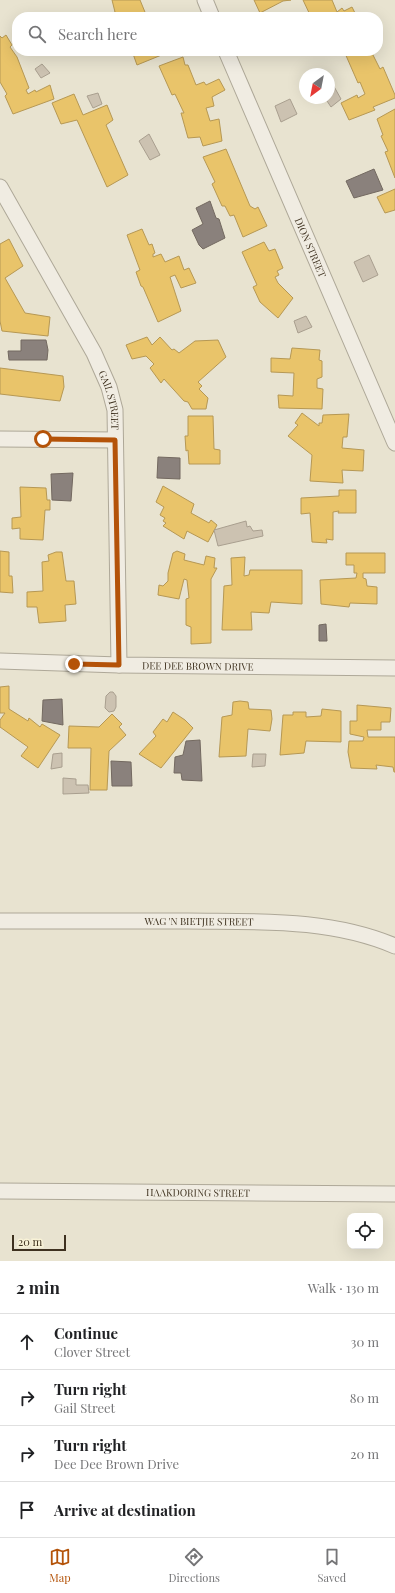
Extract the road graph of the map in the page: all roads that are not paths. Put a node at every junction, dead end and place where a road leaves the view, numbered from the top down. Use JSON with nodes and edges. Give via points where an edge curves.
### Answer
{"nodes":[{"id":1,"x":204,"y":0,"type":"edge"},
{"id":2,"x":210,"y":12,"type":"edge"},
{"id":3,"x":228,"y":56,"type":"edge"},
{"id":4,"x":0,"y":187,"type":"edge"},
{"id":5,"x":0,"y":439,"type":"edge"},
{"id":6,"x":115,"y":440,"type":"junction"},
{"id":7,"x":395,"y":443,"type":"edge"},
{"id":8,"x":0,"y":661,"type":"edge"},
{"id":9,"x":119,"y":665,"type":"junction"},
{"id":10,"x":395,"y":668,"type":"edge"},
{"id":11,"x":0,"y":921,"type":"edge"},
{"id":12,"x":395,"y":946,"type":"edge"},
{"id":13,"x":0,"y":1191,"type":"edge"},
{"id":14,"x":395,"y":1194,"type":"edge"}],
"edges":[{"from":1,"to":2,"type":"street"},
{"from":3,"to":7,"type":"street","name":"DION STREET"},
{"from":4,"to":6,"type":"street","name":"GAIL STREET","via":[[94,353],[109,387],[115,410]]},
{"from":5,"to":6,"type":"street"},
{"from":6,"to":9,"type":"street","name":"GAIL STREET"},
{"from":8,"to":9,"type":"street","name":"DEE DEE BROWN DRIVE"},
{"from":9,"to":10,"type":"street","name":"DEE DEE BROWN DRIVE"},
{"from":11,"to":12,"type":"street","name":"WAG 'N BIETJIE STREET","via":[[289,922],[342,929],[380,939]]},
{"from":13,"to":14,"type":"street","name":"HAAKDORING STREET"}]}
